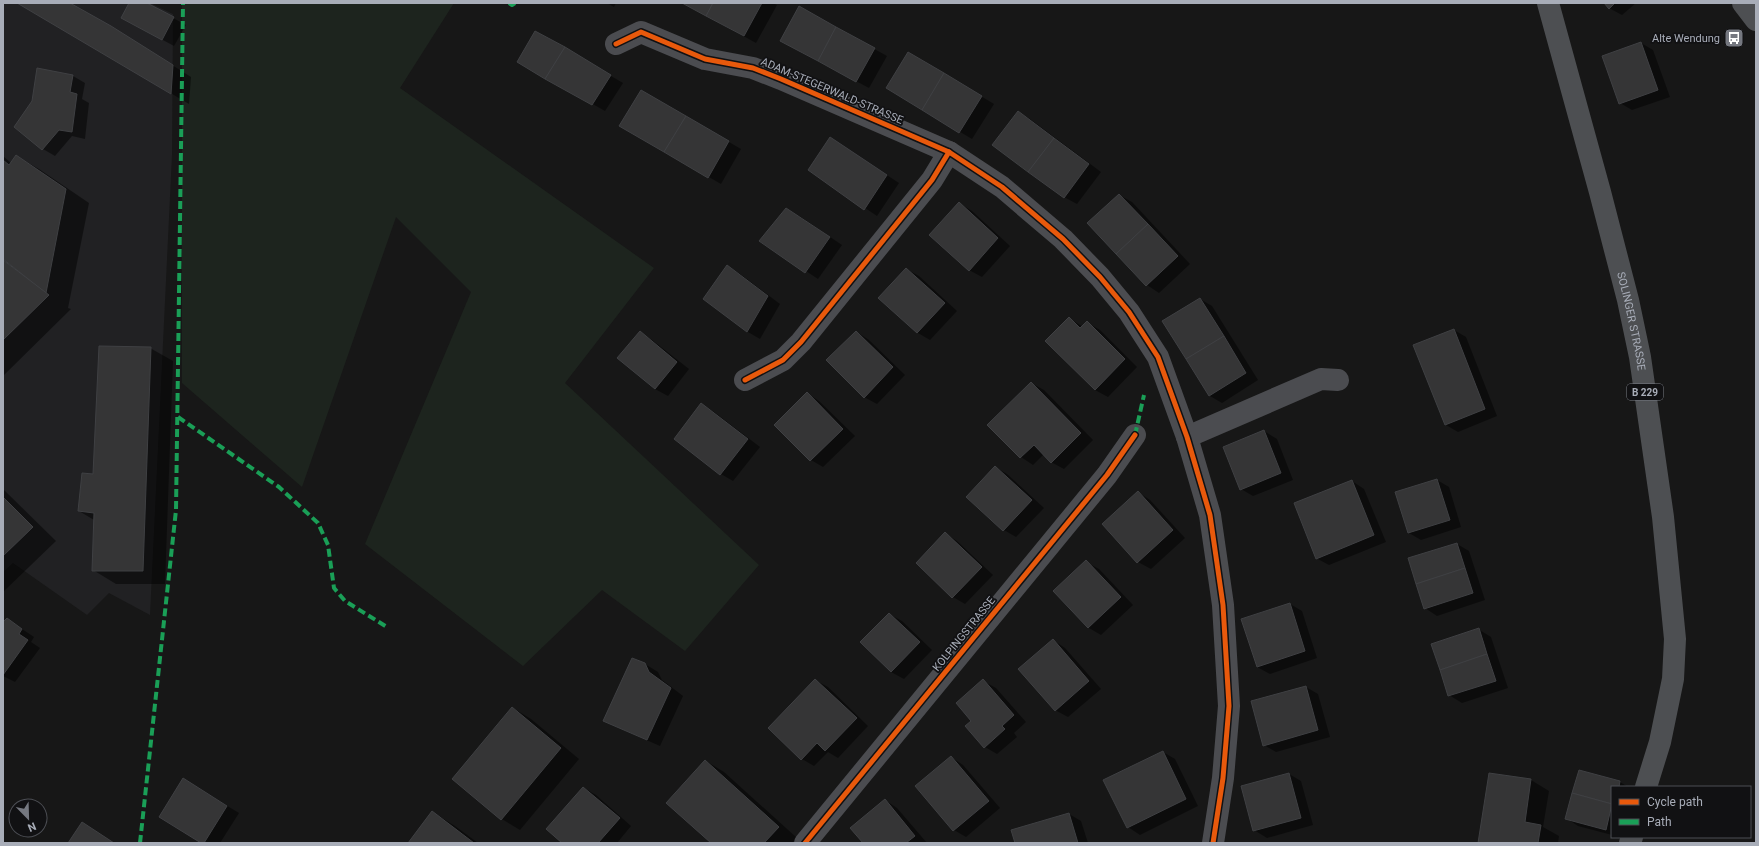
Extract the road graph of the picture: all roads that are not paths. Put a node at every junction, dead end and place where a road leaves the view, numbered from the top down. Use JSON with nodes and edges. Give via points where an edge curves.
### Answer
{"nodes":[{"id":1,"x":1548,"y":3,"type":"edge"},
{"id":2,"x":1743,"y":3,"type":"edge"},
{"id":3,"x":1756,"y":20,"type":"edge"},
{"id":4,"x":616,"y":44,"type":"dead end"},
{"id":5,"x":949,"y":152,"type":"junction"},
{"id":6,"x":745,"y":380,"type":"dead end"},
{"id":7,"x":1338,"y":380,"type":"dead end"},
{"id":8,"x":1135,"y":435,"type":"dead end"},
{"id":9,"x":1187,"y":437,"type":"junction"},
{"id":10,"x":1646,"y":786,"type":"edge"},
{"id":11,"x":805,"y":843,"type":"edge"},
{"id":12,"x":1213,"y":843,"type":"edge"}],
"edges":[{"from":1,"to":10,"type":"main road","name":"SOLINGER STRASSE","number":"B 229","via":[[1628,300],[1640,357],[1663,517],[1675,639],[1673,679],[1660,742]]},
{"from":2,"to":3,"type":"main road"},
{"from":4,"to":5,"type":"street","name":"ADAM-STEGERWALD-STRASSE","via":[[641,32],[705,58],[753,68]]},
{"from":5,"to":6,"type":"street","via":[[932,180],[801,342],[783,360]]},
{"from":5,"to":9,"type":"street","name":"ADAM-STEGERWALD-STRASSE","via":[[1002,187],[1063,239],[1100,277],[1129,312],[1158,357]]},
{"from":7,"to":9,"type":"street","via":[[1322,379]]},
{"from":8,"to":11,"type":"street","name":"KOLPINGSTRASSE","via":[[1107,475]]},
{"from":9,"to":12,"type":"street","name":"ADAM-STEGERWALD-STRASSE","via":[[1210,515],[1223,605],[1229,706],[1223,778]]}]}
